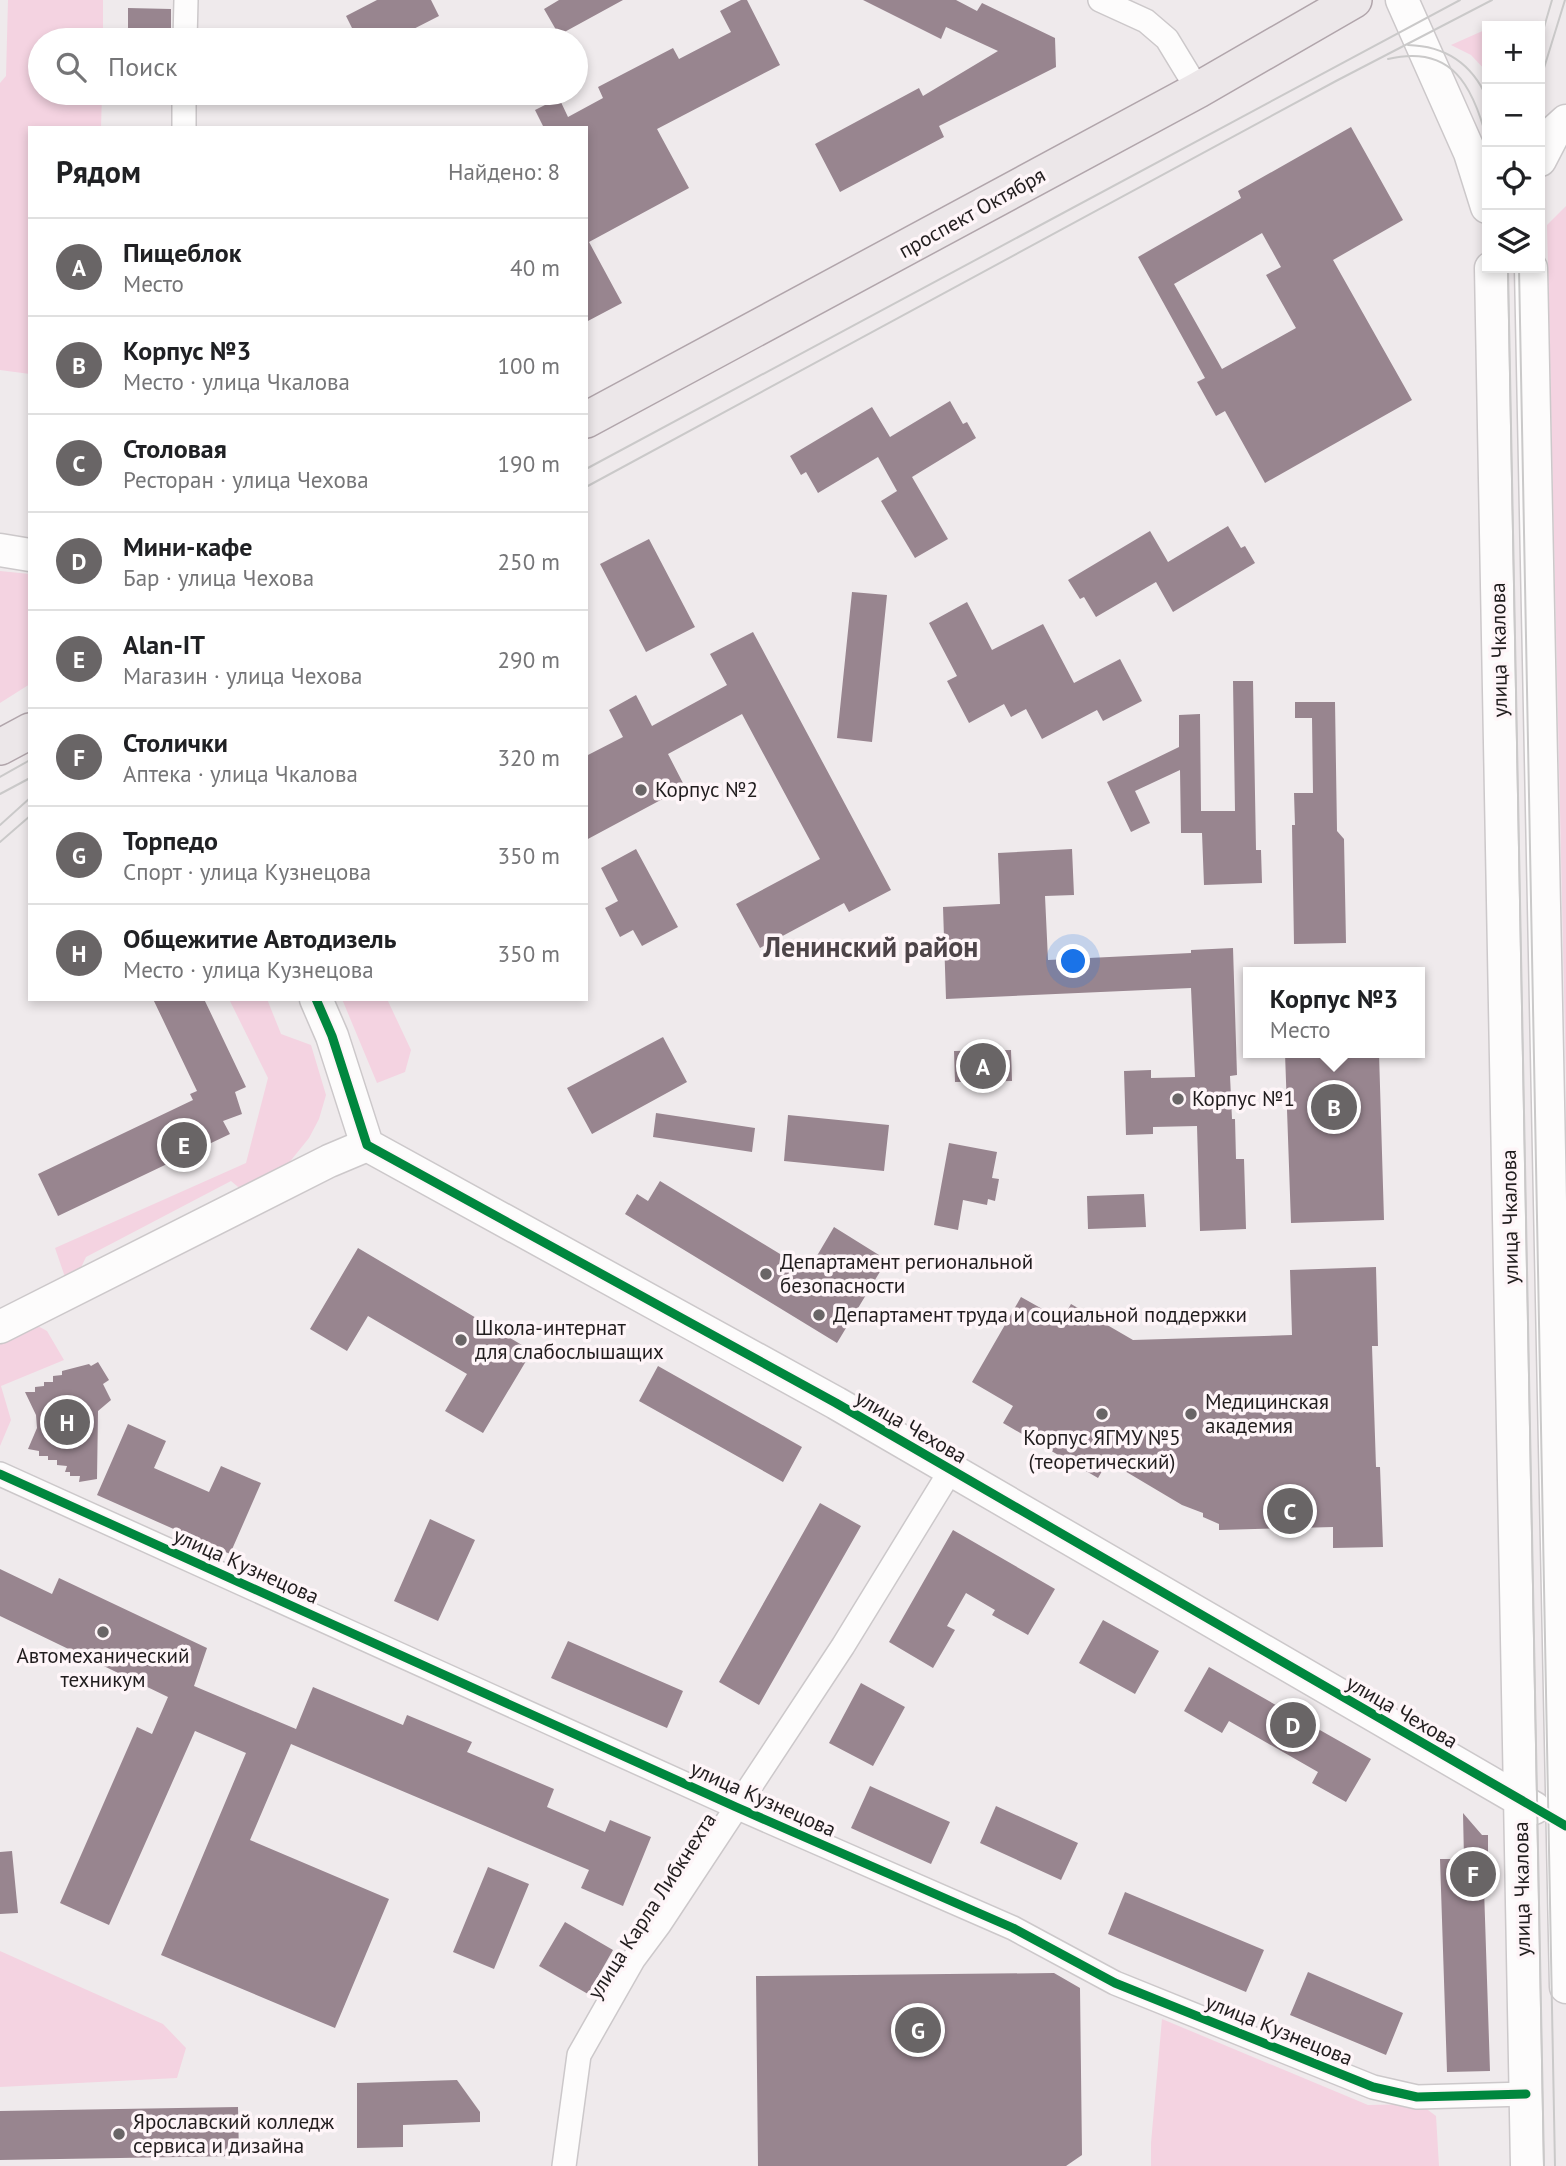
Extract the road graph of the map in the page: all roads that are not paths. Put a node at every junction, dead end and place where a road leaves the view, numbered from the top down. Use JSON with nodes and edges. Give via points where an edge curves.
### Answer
{"nodes":[{"id":1,"x":186,"y":0,"type":"edge"},
{"id":2,"x":1100,"y":0,"type":"edge"},
{"id":3,"x":1354,"y":0,"type":"edge"},
{"id":4,"x":1402,"y":0,"type":"edge"},
{"id":5,"x":185,"y":28,"type":"edge"},
{"id":6,"x":1198,"y":90,"type":"junction"},
{"id":7,"x":184,"y":105,"type":"edge"},
{"id":8,"x":1566,"y":121,"type":"edge"},
{"id":9,"x":184,"y":126,"type":"edge"},
{"id":10,"x":1545,"y":150,"type":"edge"},
{"id":11,"x":1482,"y":190,"type":"edge"},
{"id":12,"x":1491,"y":273,"type":"edge"},
{"id":13,"x":1531,"y":273,"type":"edge"},
{"id":14,"x":588,"y":420,"type":"edge"},
{"id":15,"x":0,"y":550,"type":"edge"},
{"id":16,"x":28,"y":555,"type":"edge"},
{"id":17,"x":317,"y":1001,"type":"edge"},
{"id":18,"x":367,"y":1145,"type":"junction"},
{"id":19,"x":0,"y":1327,"type":"edge"},
{"id":20,"x":951,"y":1470,"type":"junction"},
{"id":21,"x":0,"y":1474,"type":"edge"},
{"id":22,"x":1521,"y":1800,"type":"junction"},
{"id":23,"x":736,"y":1807,"type":"junction"},
{"id":24,"x":1564,"y":1825,"type":"edge"},
{"id":25,"x":1566,"y":1987,"type":"edge"},
{"id":26,"x":1526,"y":2094,"type":"junction"},
{"id":27,"x":564,"y":2166,"type":"edge"},
{"id":28,"x":1527,"y":2166,"type":"edge"}],
"edges":[{"from":1,"to":5,"type":"street"},
{"from":2,"to":6,"type":"street","via":[[1146,20],[1167,39]]},
{"from":3,"to":6,"type":"main road","name":"проспект Октября"},
{"from":4,"to":11,"type":"main road","via":[[1471,153]]},
{"from":6,"to":14,"type":"main road","name":"проспект Октября"},
{"from":7,"to":9,"type":"street"},
{"from":8,"to":10,"type":"main road"},
{"from":12,"to":22,"type":"main road","name":"улица Чкалова"},
{"from":13,"to":24,"type":"main road","name":"улица Чкалова"},
{"from":15,"to":16,"type":"main road"},
{"from":17,"to":18,"type":"main road"},
{"from":18,"to":19,"type":"main road"},
{"from":18,"to":20,"type":"main road","name":"улица Чехова"},
{"from":20,"to":22,"type":"main road","name":"улица Чехова"},
{"from":20,"to":23,"type":"street","name":"улица Карла Либкнехта","via":[[843,1646]]},
{"from":21,"to":23,"type":"street","name":"улица Кузнецова"},
{"from":22,"to":24,"type":"main road","name":"улица Чехова"},
{"from":22,"to":26,"type":"main road","name":"улица Чкалова"},
{"from":23,"to":26,"type":"street","name":"улица Кузнецова","via":[[1013,1928],[1115,1983],[1373,2087],[1417,2097]]},
{"from":23,"to":27,"type":"street","name":"улица Карла Либкнехта","via":[[633,1960],[579,2054]]},
{"from":24,"to":25,"type":"main road","name":"улица Чкалова"},
{"from":26,"to":28,"type":"main road","name":"улица Чкалова"}]}
